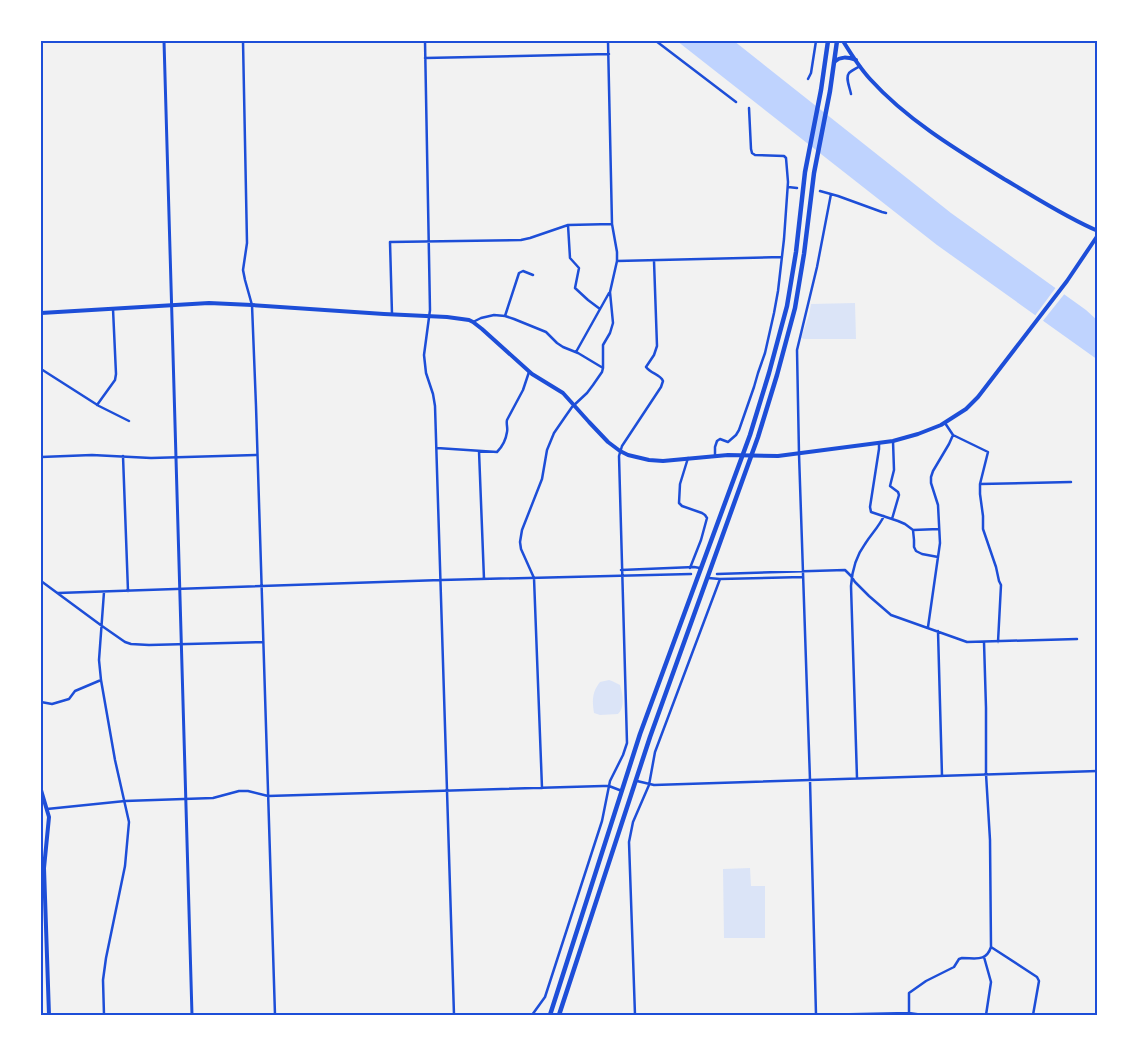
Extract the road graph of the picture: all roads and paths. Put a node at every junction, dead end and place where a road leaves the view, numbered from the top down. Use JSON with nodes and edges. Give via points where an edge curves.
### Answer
{"nodes":[{"id":1,"x":164,"y":41,"type":"edge"},
{"id":2,"x":243,"y":41,"type":"edge"},
{"id":3,"x":425,"y":41,"type":"edge"},
{"id":4,"x":608,"y":41,"type":"edge"},
{"id":5,"x":656,"y":41,"type":"edge"},
{"id":6,"x":816,"y":41,"type":"edge"},
{"id":7,"x":828,"y":41,"type":"edge"},
{"id":8,"x":837,"y":41,"type":"edge"},
{"id":9,"x":843,"y":41,"type":"edge"},
{"id":10,"x":609,"y":54,"type":"junction"},
{"id":11,"x":425,"y":58,"type":"junction"},
{"id":12,"x":856,"y":60,"type":"junction"},
{"id":13,"x":834,"y":62,"type":"junction"},
{"id":14,"x":860,"y":66,"type":"junction"},
{"id":15,"x":808,"y":79,"type":"dead end"},
{"id":16,"x":851,"y":94,"type":"dead end"},
{"id":17,"x":736,"y":102,"type":"dead end"},
{"id":18,"x":749,"y":108,"type":"dead end"},
{"id":19,"x":788,"y":187,"type":"junction"},
{"id":20,"x":797,"y":188,"type":"dead end"},
{"id":21,"x":820,"y":191,"type":"dead end"},
{"id":22,"x":831,"y":194,"type":"junction"},
{"id":23,"x":886,"y":213,"type":"dead end"},
{"id":24,"x":612,"y":224,"type":"junction"},
{"id":25,"x":568,"y":225,"type":"junction"},
{"id":26,"x":1098,"y":231,"type":"edge"},
{"id":27,"x":1098,"y":235,"type":"edge"},
{"id":28,"x":428,"y":241,"type":"junction"},
{"id":29,"x":782,"y":257,"type":"junction"},
{"id":30,"x":617,"y":261,"type":"junction"},
{"id":31,"x":654,"y":261,"type":"junction"},
{"id":32,"x":533,"y":275,"type":"dead end"},
{"id":33,"x":610,"y":292,"type":"junction"},
{"id":34,"x":172,"y":305,"type":"junction"},
{"id":35,"x":252,"y":305,"type":"junction"},
{"id":36,"x":113,"y":309,"type":"junction"},
{"id":37,"x":600,"y":309,"type":"junction"},
{"id":38,"x":41,"y":313,"type":"edge"},
{"id":39,"x":392,"y":314,"type":"junction"},
{"id":40,"x":429,"y":316,"type":"junction"},
{"id":41,"x":505,"y":316,"type":"junction"},
{"id":42,"x":473,"y":322,"type":"junction"},
{"id":43,"x":576,"y":352,"type":"junction"},
{"id":44,"x":604,"y":368,"type":"junction"},
{"id":45,"x":41,"y":369,"type":"edge"},
{"id":46,"x":529,"y":372,"type":"junction"},
{"id":47,"x":575,"y":404,"type":"junction"},
{"id":48,"x":96,"y":405,"type":"junction"},
{"id":49,"x":129,"y":421,"type":"dead end"},
{"id":50,"x":946,"y":423,"type":"junction"},
{"id":51,"x":953,"y":435,"type":"junction"},
{"id":52,"x":893,"y":441,"type":"junction"},
{"id":53,"x":879,"y":443,"type":"junction"},
{"id":54,"x":437,"y":448,"type":"junction"},
{"id":55,"x":479,"y":451,"type":"junction"},
{"id":56,"x":620,"y":451,"type":"junction"},
{"id":57,"x":799,"y":454,"type":"junction"},
{"id":58,"x":257,"y":455,"type":"junction"},
{"id":59,"x":743,"y":455,"type":"junction"},
{"id":60,"x":123,"y":456,"type":"junction"},
{"id":61,"x":715,"y":456,"type":"junction"},
{"id":62,"x":751,"y":456,"type":"junction"},
{"id":63,"x":41,"y":457,"type":"edge"},
{"id":64,"x":177,"y":457,"type":"junction"},
{"id":65,"x":688,"y":458,"type":"junction"},
{"id":66,"x":1071,"y":482,"type":"dead end"},
{"id":67,"x":980,"y":484,"type":"junction"},
{"id":68,"x":884,"y":516,"type":"junction"},
{"id":69,"x":892,"y":519,"type":"junction"},
{"id":70,"x":940,"y":529,"type":"junction"},
{"id":71,"x":913,"y":530,"type":"junction"},
{"id":72,"x":938,"y":557,"type":"junction"},
{"id":73,"x":690,"y":568,"type":"junction"},
{"id":74,"x":701,"y":568,"type":"junction"},
{"id":75,"x":621,"y":570,"type":"junction"},
{"id":76,"x":803,"y":570,"type":"junction"},
{"id":77,"x":691,"y":574,"type":"dead end"},
{"id":78,"x":717,"y":574,"type":"dead end"},
{"id":79,"x":622,"y":576,"type":"junction"},
{"id":80,"x":851,"y":576,"type":"junction"},
{"id":81,"x":804,"y":577,"type":"junction"},
{"id":82,"x":534,"y":578,"type":"junction"},
{"id":83,"x":707,"y":578,"type":"junction"},
{"id":84,"x":484,"y":579,"type":"junction"},
{"id":85,"x":720,"y":579,"type":"junction"},
{"id":86,"x":441,"y":580,"type":"junction"},
{"id":87,"x":41,"y":581,"type":"edge"},
{"id":88,"x":261,"y":586,"type":"junction"},
{"id":89,"x":180,"y":589,"type":"junction"},
{"id":90,"x":128,"y":591,"type":"junction"},
{"id":91,"x":104,"y":592,"type":"junction"},
{"id":92,"x":58,"y":593,"type":"junction"},
{"id":93,"x":102,"y":626,"type":"junction"},
{"id":94,"x":928,"y":627,"type":"junction"},
{"id":95,"x":938,"y":631,"type":"junction"},
{"id":96,"x":1077,"y":639,"type":"dead end"},
{"id":97,"x":263,"y":642,"type":"junction"},
{"id":98,"x":984,"y":642,"type":"junction"},
{"id":99,"x":998,"y":642,"type":"junction"},
{"id":100,"x":182,"y":644,"type":"junction"},
{"id":101,"x":101,"y":680,"type":"junction"},
{"id":102,"x":41,"y":702,"type":"edge"},
{"id":103,"x":1098,"y":771,"type":"edge"},
{"id":104,"x":986,"y":774,"type":"junction"},
{"id":105,"x":942,"y":776,"type":"junction"},
{"id":106,"x":857,"y":778,"type":"junction"},
{"id":107,"x":636,"y":780,"type":"junction"},
{"id":108,"x":810,"y":780,"type":"junction"},
{"id":109,"x":649,"y":785,"type":"junction"},
{"id":110,"x":608,"y":786,"type":"junction"},
{"id":111,"x":542,"y":788,"type":"junction"},
{"id":112,"x":41,"y":790,"type":"edge"},
{"id":113,"x":447,"y":790,"type":"junction"},
{"id":114,"x":622,"y":790,"type":"junction"},
{"id":115,"x":268,"y":796,"type":"junction"},
{"id":116,"x":186,"y":799,"type":"junction"},
{"id":117,"x":125,"y":801,"type":"junction"},
{"id":118,"x":47,"y":809,"type":"junction"},
{"id":119,"x":43,"y":866,"type":"edge"},
{"id":120,"x":991,"y":946,"type":"junction"},
{"id":121,"x":984,"y":957,"type":"junction"},
{"id":122,"x":909,"y":1013,"type":"junction"},
{"id":123,"x":50,"y":1015,"type":"edge"},
{"id":124,"x":104,"y":1015,"type":"edge"},
{"id":125,"x":192,"y":1015,"type":"edge"},
{"id":126,"x":275,"y":1015,"type":"edge"},
{"id":127,"x":454,"y":1015,"type":"edge"},
{"id":128,"x":532,"y":1015,"type":"edge"},
{"id":129,"x":550,"y":1015,"type":"edge"},
{"id":130,"x":559,"y":1015,"type":"edge"},
{"id":131,"x":635,"y":1015,"type":"edge"},
{"id":132,"x":815,"y":1015,"type":"edge"},
{"id":133,"x":923,"y":1015,"type":"edge"},
{"id":134,"x":986,"y":1015,"type":"edge"},
{"id":135,"x":1033,"y":1015,"type":"edge"}],
"edges":[{"from":1,"to":34,"type":"street"},
{"from":2,"to":35,"type":"street","via":[[247,243],[243,270]]},
{"from":3,"to":11,"type":"street"},
{"from":4,"to":10,"type":"street"},
{"from":5,"to":17,"type":"street"},
{"from":6,"to":15,"type":"street"},
{"from":7,"to":59,"type":"highway","via":[[787,306]]},
{"from":8,"to":13,"type":"highway"},
{"from":9,"to":12,"type":"main road"},
{"from":10,"to":11,"type":"street"},
{"from":10,"to":24,"type":"street"},
{"from":11,"to":28,"type":"street"},
{"from":12,"to":13,"type":"main road","via":[[841,58]]},
{"from":12,"to":14,"type":"main road"},
{"from":13,"to":62,"type":"highway","via":[[795,308]]},
{"from":14,"to":16,"type":"street","via":[[848,75]]},
{"from":14,"to":26,"type":"main road","via":[[884,94],[937,136],[1063,214]]},
{"from":18,"to":19,"type":"street","via":[[752,153],[784,156]]},
{"from":19,"to":20,"type":"street"},
{"from":19,"to":29,"type":"street"},
{"from":21,"to":22,"type":"street"},
{"from":22,"to":23,"type":"street"},
{"from":22,"to":57,"type":"street","via":[[797,348]]},
{"from":24,"to":25,"type":"street"},
{"from":24,"to":30,"type":"street"},
{"from":25,"to":28,"type":"street","via":[[521,240]]},
{"from":25,"to":37,"type":"street","via":[[570,258],[579,268],[575,288]]},
{"from":27,"to":50,"type":"main road","via":[[978,397]]},
{"from":28,"to":39,"type":"street","via":[[390,242]]},
{"from":28,"to":40,"type":"street"},
{"from":29,"to":31,"type":"street"},
{"from":29,"to":61,"type":"street","via":[[774,313],[754,387],[737,433],[728,442],[717,441]]},
{"from":30,"to":31,"type":"street"},
{"from":30,"to":33,"type":"street"},
{"from":31,"to":56,"type":"street","via":[[657,346],[646,367],[663,381]]},
{"from":32,"to":41,"type":"street","via":[[523,271],[519,273]]},
{"from":33,"to":37,"type":"street"},
{"from":33,"to":44,"type":"street","via":[[613,323],[603,345]]},
{"from":34,"to":35,"type":"main road"},
{"from":34,"to":36,"type":"main road"},
{"from":34,"to":64,"type":"street"},
{"from":35,"to":39,"type":"main road"},
{"from":35,"to":58,"type":"street"},
{"from":36,"to":38,"type":"main road"},
{"from":36,"to":48,"type":"street","via":[[116,374]]},
{"from":37,"to":43,"type":"street"},
{"from":39,"to":40,"type":"main road"},
{"from":40,"to":42,"type":"main road"},
{"from":40,"to":54,"type":"street","via":[[424,364],[436,406]]},
{"from":41,"to":42,"type":"street"},
{"from":41,"to":43,"type":"street","via":[[546,332],[557,343]]},
{"from":42,"to":46,"type":"main road"},
{"from":43,"to":44,"type":"street"},
{"from":44,"to":47,"type":"street"},
{"from":45,"to":48,"type":"street"},
{"from":46,"to":47,"type":"main road"},
{"from":46,"to":55,"type":"street","via":[[524,390],[507,420],[507,433],[500,450]]},
{"from":47,"to":56,"type":"main road","via":[[599,433]]},
{"from":47,"to":82,"type":"street","via":[[554,433],[542,479],[522,530],[521,549]]},
{"from":48,"to":49,"type":"street"},
{"from":50,"to":51,"type":"street"},
{"from":50,"to":52,"type":"main road"},
{"from":51,"to":67,"type":"street","via":[[988,452]]},
{"from":51,"to":70,"type":"street","via":[[931,478]]},
{"from":52,"to":53,"type":"main road"},
{"from":52,"to":69,"type":"street","via":[[894,470],[890,486],[899,495]]},
{"from":53,"to":57,"type":"main road"},
{"from":53,"to":68,"type":"street","via":[[870,509],[874,514]]},
{"from":54,"to":55,"type":"street"},
{"from":54,"to":86,"type":"street"},
{"from":55,"to":84,"type":"street"},
{"from":56,"to":65,"type":"main road","via":[[649,460]]},
{"from":56,"to":75,"type":"street"},
{"from":57,"to":62,"type":"main road"},
{"from":57,"to":76,"type":"street"},
{"from":58,"to":64,"type":"street"},
{"from":58,"to":88,"type":"street"},
{"from":59,"to":61,"type":"main road"},
{"from":59,"to":62,"type":"main road"},
{"from":59,"to":74,"type":"highway"},
{"from":60,"to":63,"type":"street"},
{"from":60,"to":64,"type":"street"},
{"from":60,"to":90,"type":"street"},
{"from":61,"to":65,"type":"main road"},
{"from":62,"to":83,"type":"highway"},
{"from":64,"to":89,"type":"street"},
{"from":65,"to":73,"type":"street","via":[[680,484],[679,503],[707,518]]},
{"from":66,"to":67,"type":"street"},
{"from":67,"to":99,"type":"street","via":[[983,529],[1001,585]]},
{"from":68,"to":69,"type":"street"},
{"from":68,"to":80,"type":"street","via":[[861,551]]},
{"from":69,"to":71,"type":"street"},
{"from":70,"to":71,"type":"street"},
{"from":70,"to":72,"type":"street"},
{"from":71,"to":72,"type":"street","via":[[914,549]]},
{"from":72,"to":94,"type":"street"},
{"from":73,"to":74,"type":"street"},
{"from":73,"to":75,"type":"street"},
{"from":74,"to":114,"type":"highway"},
{"from":75,"to":79,"type":"street"},
{"from":76,"to":78,"type":"street"},
{"from":76,"to":80,"type":"street","via":[[845,570]]},
{"from":76,"to":81,"type":"street"},
{"from":77,"to":79,"type":"street"},
{"from":79,"to":82,"type":"street"},
{"from":79,"to":110,"type":"street","via":[[627,743]]},
{"from":80,"to":94,"type":"street","via":[[890,615]]},
{"from":80,"to":106,"type":"street"},
{"from":81,"to":85,"type":"street"},
{"from":81,"to":108,"type":"street"},
{"from":82,"to":84,"type":"street"},
{"from":82,"to":111,"type":"street"},
{"from":83,"to":85,"type":"street"},
{"from":83,"to":107,"type":"highway"},
{"from":84,"to":86,"type":"street"},
{"from":85,"to":109,"type":"street","via":[[655,752]]},
{"from":86,"to":88,"type":"street"},
{"from":86,"to":113,"type":"street"},
{"from":87,"to":92,"type":"street"},
{"from":88,"to":89,"type":"street"},
{"from":88,"to":97,"type":"street"},
{"from":89,"to":90,"type":"street"},
{"from":89,"to":100,"type":"street"},
{"from":90,"to":91,"type":"street"},
{"from":91,"to":92,"type":"street"},
{"from":91,"to":93,"type":"street"},
{"from":92,"to":93,"type":"street"},
{"from":93,"to":100,"type":"street","via":[[132,644]]},
{"from":93,"to":101,"type":"street"},
{"from":94,"to":95,"type":"street"},
{"from":95,"to":98,"type":"street","via":[[967,642]]},
{"from":95,"to":105,"type":"street"},
{"from":96,"to":99,"type":"street"},
{"from":97,"to":100,"type":"street"},
{"from":97,"to":115,"type":"street"},
{"from":98,"to":99,"type":"street"},
{"from":98,"to":104,"type":"street"},
{"from":100,"to":116,"type":"street"},
{"from":101,"to":102,"type":"street","via":[[75,691],[69,699],[52,704]]},
{"from":101,"to":117,"type":"street"},
{"from":103,"to":104,"type":"street"},
{"from":104,"to":105,"type":"street"},
{"from":104,"to":120,"type":"street"},
{"from":105,"to":106,"type":"street"},
{"from":106,"to":108,"type":"street"},
{"from":107,"to":109,"type":"street"},
{"from":107,"to":130,"type":"highway"},
{"from":108,"to":109,"type":"street"},
{"from":108,"to":132,"type":"street"},
{"from":109,"to":131,"type":"street","via":[[632,822],[629,842]]},
{"from":110,"to":111,"type":"street"},
{"from":110,"to":114,"type":"street"},
{"from":110,"to":128,"type":"street","via":[[602,820],[545,997]]},
{"from":111,"to":113,"type":"street"},
{"from":112,"to":118,"type":"main road"},
{"from":113,"to":115,"type":"street"},
{"from":113,"to":127,"type":"street"},
{"from":114,"to":129,"type":"highway"},
{"from":115,"to":116,"type":"street","via":[[248,790],[213,798]]},
{"from":115,"to":126,"type":"street"},
{"from":116,"to":117,"type":"street"},
{"from":116,"to":125,"type":"street"},
{"from":117,"to":118,"type":"street"},
{"from":117,"to":124,"type":"street","via":[[129,822],[125,866],[106,958]]},
{"from":118,"to":119,"type":"main road"},
{"from":119,"to":123,"type":"main road"},
{"from":120,"to":121,"type":"street","via":[[989,954]]},
{"from":120,"to":135,"type":"street","via":[[1039,980]]},
{"from":121,"to":122,"type":"street","via":[[959,959],[954,967],[909,993]]},
{"from":121,"to":134,"type":"street","via":[[991,982]]},
{"from":122,"to":132,"type":"street"},
{"from":122,"to":133,"type":"street"}]}
